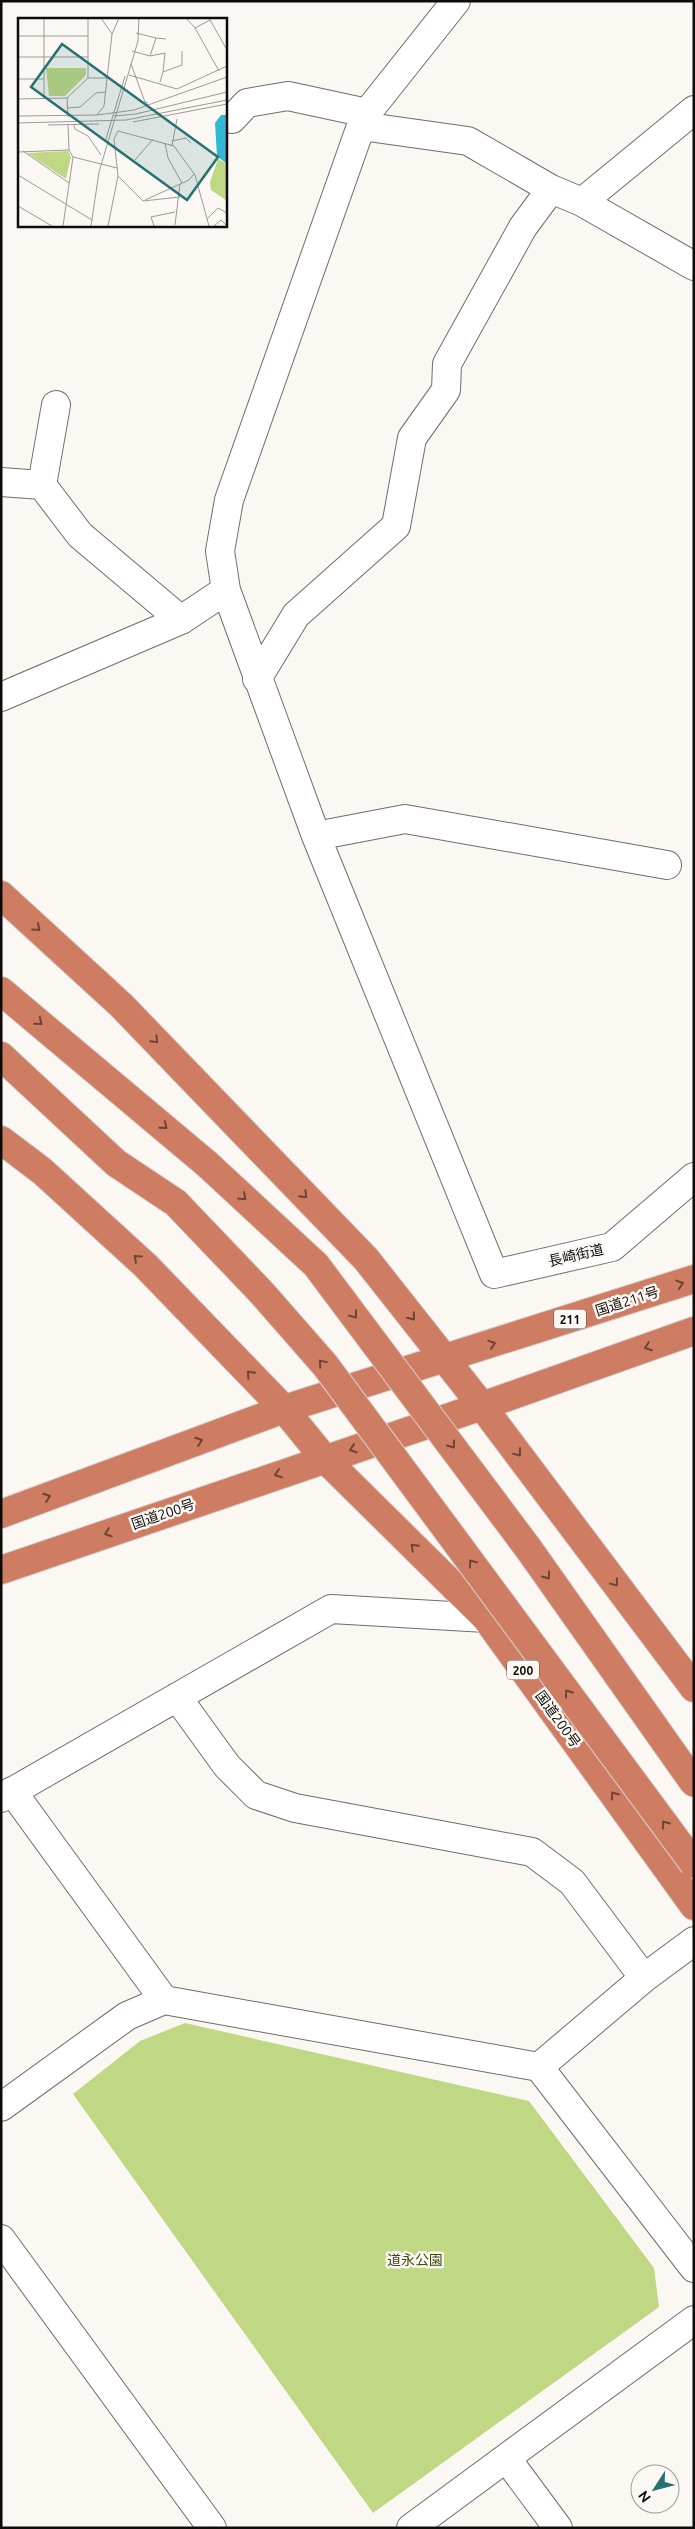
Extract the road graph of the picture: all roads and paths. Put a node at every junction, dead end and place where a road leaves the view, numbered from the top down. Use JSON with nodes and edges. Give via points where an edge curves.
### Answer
{"nodes":[{"id":1,"x":456,"y":1,"type":"edge"},
{"id":2,"x":694,"y":110,"type":"edge"},
{"id":3,"x":232,"y":119,"type":"dead end"},
{"id":4,"x":364,"y":120,"type":"junction"},
{"id":5,"x":550,"y":189,"type":"junction"},
{"id":6,"x":582,"y":202,"type":"junction"},
{"id":7,"x":694,"y":266,"type":"edge"},
{"id":8,"x":56,"y":406,"type":"dead end"},
{"id":9,"x":1,"y":482,"type":"edge"},
{"id":10,"x":42,"y":485,"type":"junction"},
{"id":11,"x":226,"y":590,"type":"junction"},
{"id":12,"x":181,"y":620,"type":"junction"},
{"id":13,"x":257,"y":679,"type":"junction"},
{"id":14,"x":1,"y":697,"type":"edge"},
{"id":15,"x":316,"y":836,"type":"junction"},
{"id":16,"x":667,"y":865,"type":"dead end"},
{"id":17,"x":1,"y":896,"type":"edge"},
{"id":18,"x":1,"y":991,"type":"edge"},
{"id":19,"x":1,"y":1056,"type":"edge"},
{"id":20,"x":1,"y":1078,"type":"edge"},
{"id":21,"x":1,"y":1140,"type":"edge"},
{"id":22,"x":116,"y":1163,"type":"junction"},
{"id":23,"x":694,"y":1176,"type":"edge"},
{"id":24,"x":694,"y":1279,"type":"edge"},
{"id":25,"x":694,"y":1331,"type":"edge"},
{"id":26,"x":446,"y":1359,"type":"junction"},
{"id":27,"x":482,"y":1406,"type":"junction"},
{"id":28,"x":284,"y":1409,"type":"junction"},
{"id":29,"x":324,"y":1458,"type":"junction"},
{"id":30,"x":1,"y":1514,"type":"edge"},
{"id":31,"x":1,"y":1570,"type":"edge"},
{"id":32,"x":486,"y":1618,"type":"junction"},
{"id":33,"x":694,"y":1688,"type":"edge"},
{"id":34,"x":177,"y":1697,"type":"junction"},
{"id":35,"x":694,"y":1783,"type":"edge"},
{"id":36,"x":7,"y":1794,"type":"edge"},
{"id":37,"x":694,"y":1864,"type":"edge"},
{"id":38,"x":694,"y":1906,"type":"edge"},
{"id":39,"x":694,"y":1941,"type":"edge"},
{"id":40,"x":644,"y":1978,"type":"junction"},
{"id":41,"x":164,"y":2000,"type":"junction"},
{"id":42,"x":539,"y":2067,"type":"junction"},
{"id":43,"x":1,"y":2107,"type":"edge"},
{"id":44,"x":1,"y":2239,"type":"edge"},
{"id":45,"x":694,"y":2268,"type":"edge"},
{"id":46,"x":694,"y":2320,"type":"edge"},
{"id":47,"x":507,"y":2459,"type":"junction"},
{"id":48,"x":212,"y":2528,"type":"edge"},
{"id":49,"x":411,"y":2528,"type":"edge"},
{"id":50,"x":558,"y":2528,"type":"edge"}],
"edges":[{"from":1,"to":4,"type":"street"},
{"from":2,"to":6,"type":"street"},
{"from":3,"to":4,"type":"street","via":[[247,103],[288,96]]},
{"from":4,"to":5,"type":"street","via":[[468,141]]},
{"from":4,"to":11,"type":"street","via":[[229,500],[220,551]]},
{"from":5,"to":6,"type":"street"},
{"from":5,"to":13,"type":"street","via":[[522,226],[447,364],[446,390],[412,438],[396,526],[296,615]]},
{"from":6,"to":7,"type":"street"},
{"from":8,"to":10,"type":"street"},
{"from":9,"to":10,"type":"street"},
{"from":10,"to":12,"type":"street","via":[[80,535]]},
{"from":11,"to":12,"type":"street"},
{"from":11,"to":13,"type":"street"},
{"from":12,"to":14,"type":"street"},
{"from":13,"to":15,"type":"street"},
{"from":15,"to":16,"type":"street","via":[[405,819]]},
{"from":15,"to":23,"type":"street","name":"長崎街道","via":[[494,1274],[612,1247]]},
{"from":17,"to":26,"type":"highway","one_way":true,"via":[[121,1005],[359,1252]]},
{"from":18,"to":35,"type":"highway","one_way":true,"bridge":true,"via":[[207,1164],[316,1265],[528,1548]]},
{"from":19,"to":22,"type":"highway"},
{"from":20,"to":22,"type":"highway"},
{"from":28,"to":21,"type":"highway","name":"国道200号","one_way":true,"via":[[145,1265],[42,1171]]},
{"from":37,"to":22,"type":"highway","one_way":true,"bridge":true,"via":[[325,1365],[176,1203]]},
{"from":26,"to":24,"type":"highway","name":"国道211号","number":"211","one_way":true},
{"from":25,"to":27,"type":"highway","one_way":true},
{"from":26,"to":27,"type":"highway"},
{"from":26,"to":28,"type":"highway"},
{"from":27,"to":29,"type":"highway","name":"国道200号","one_way":true},
{"from":27,"to":33,"type":"highway","one_way":true},
{"from":28,"to":29,"type":"highway","name":"国道200号","number":"200"},
{"from":30,"to":28,"type":"highway","one_way":true},
{"from":29,"to":31,"type":"highway","name":"国道200号","one_way":true},
{"from":32,"to":29,"type":"highway","name":"国道200号","number":"200","one_way":true},
{"from":32,"to":34,"type":"street","via":[[331,1609]]},
{"from":38,"to":32,"type":"highway","name":"国道200号","number":"200","one_way":true},
{"from":34,"to":36,"type":"street"},
{"from":34,"to":40,"type":"street","via":[[227,1766],[256,1795],[295,1808],[532,1852],[572,1882]]},
{"from":36,"to":41,"type":"street"},
{"from":39,"to":40,"type":"street"},
{"from":40,"to":42,"type":"street"},
{"from":41,"to":42,"type":"street"},
{"from":41,"to":43,"type":"street","via":[[126,2016]]},
{"from":42,"to":45,"type":"street"},
{"from":44,"to":48,"type":"street"},
{"from":46,"to":47,"type":"street"},
{"from":47,"to":49,"type":"street"},
{"from":47,"to":50,"type":"street"}]}
